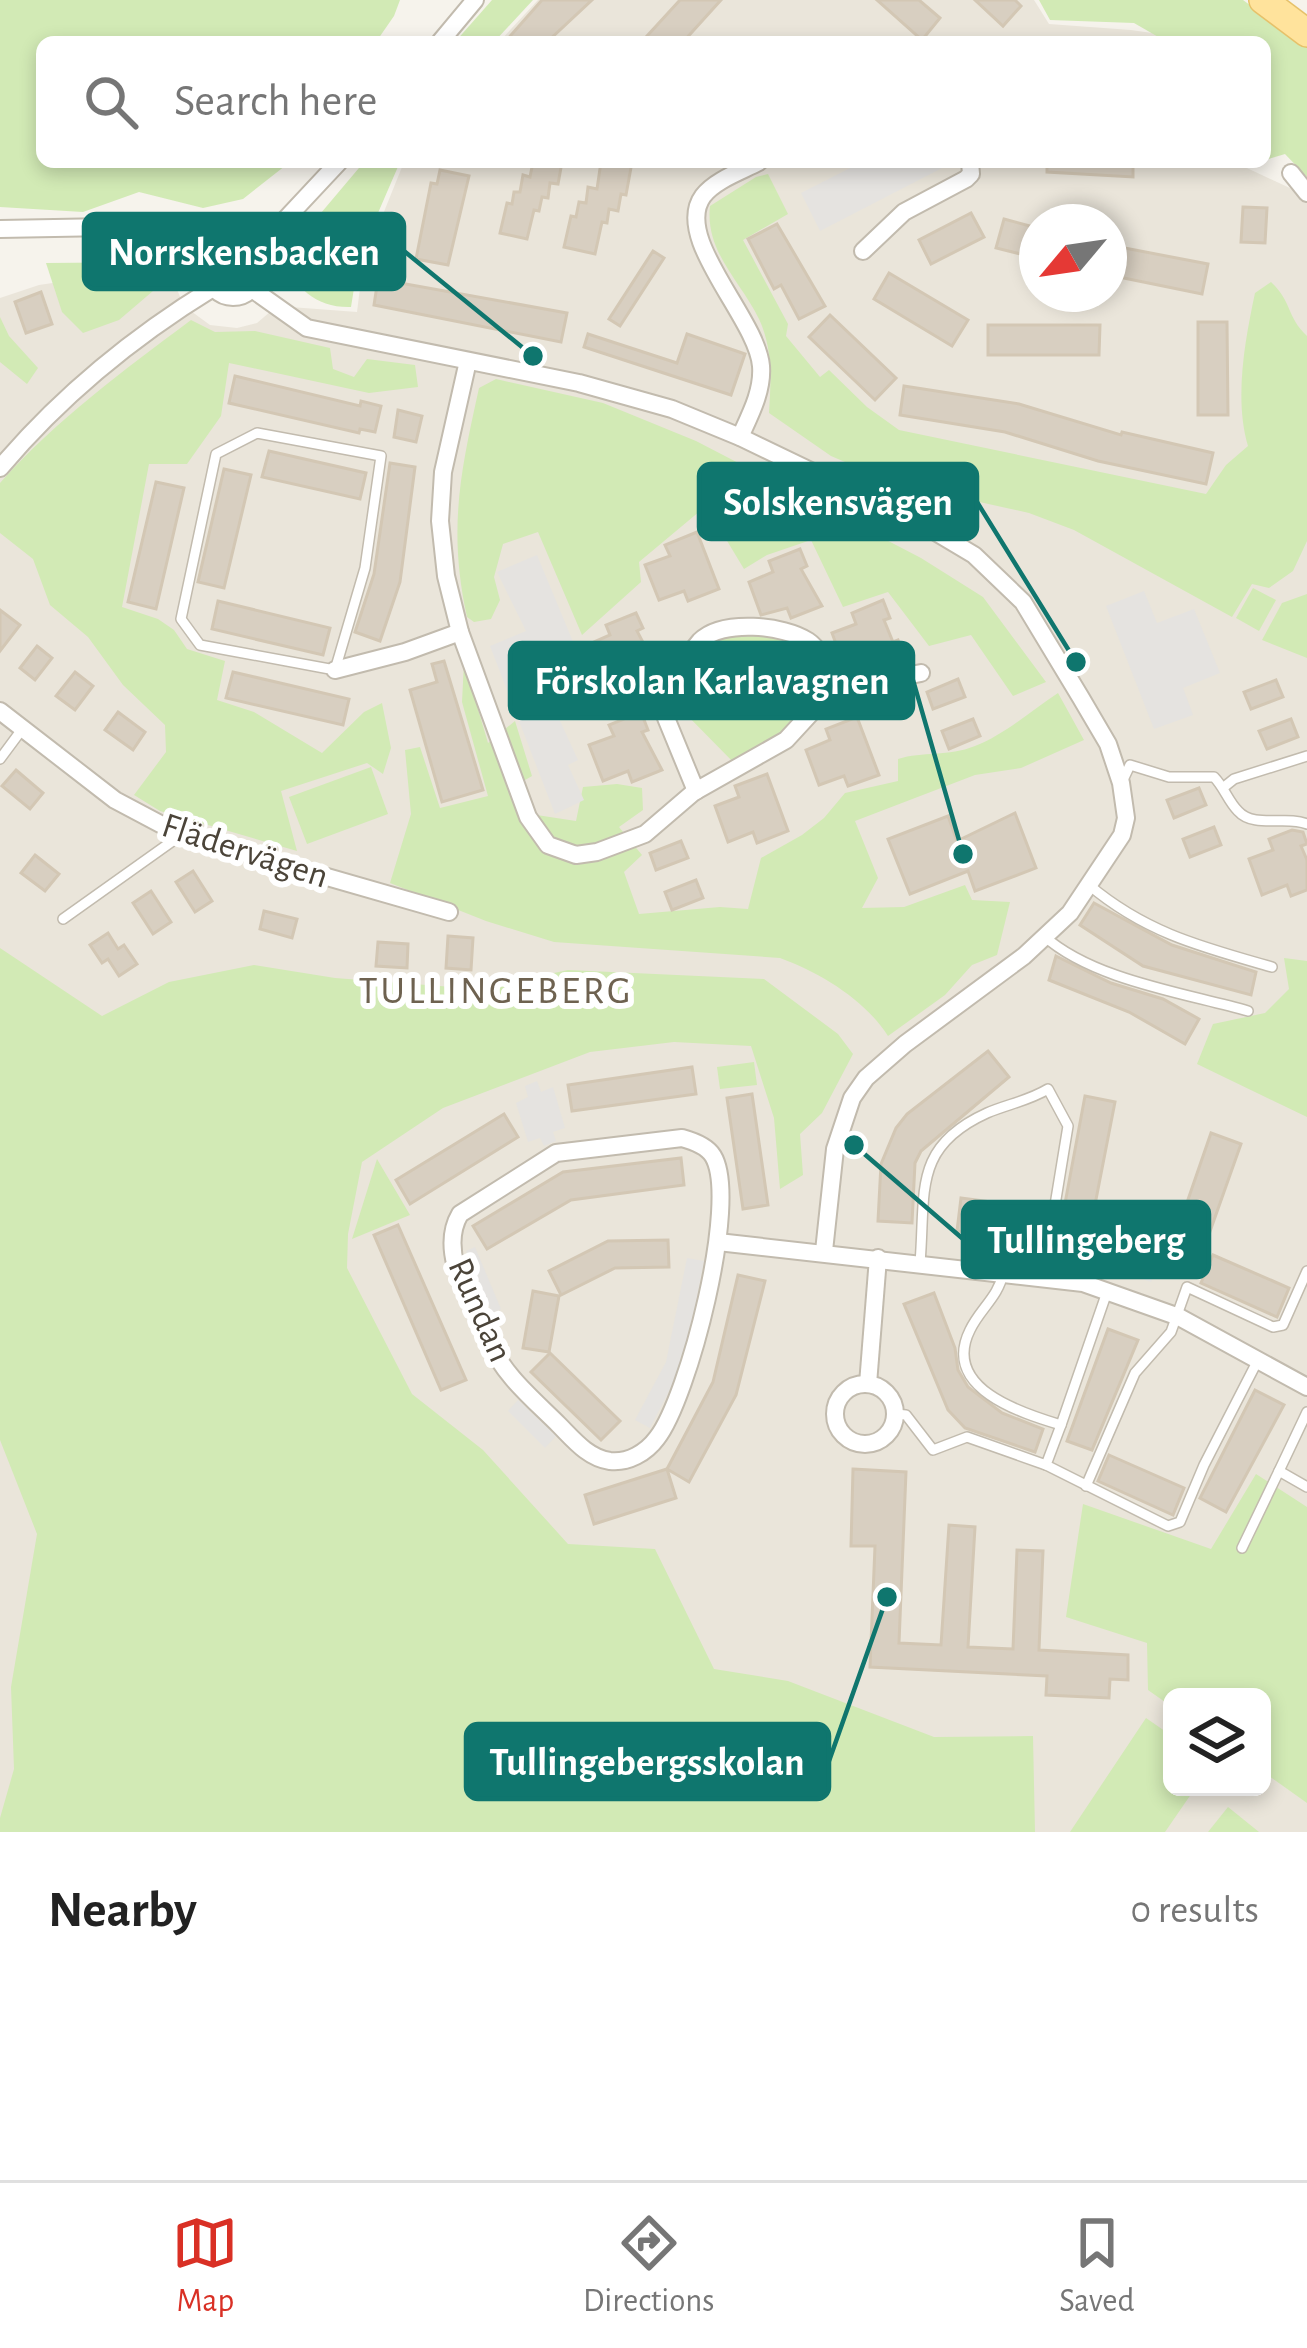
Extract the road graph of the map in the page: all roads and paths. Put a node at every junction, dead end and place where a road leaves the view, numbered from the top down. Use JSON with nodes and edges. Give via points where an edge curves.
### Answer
{"nodes":[{"id":1,"x":476,"y":0,"type":"edge"},
{"id":2,"x":1263,"y":0,"type":"edge"},
{"id":3,"x":1307,"y":33,"type":"edge"},
{"id":4,"x":445,"y":36,"type":"edge"},
{"id":5,"x":333,"y":168,"type":"edge"},
{"id":6,"x":748,"y":168,"type":"edge"},
{"id":7,"x":970,"y":168,"type":"edge"},
{"id":8,"x":1291,"y":173,"type":"dead end"},
{"id":9,"x":1307,"y":193,"type":"edge"},
{"id":10,"x":0,"y":229,"type":"edge"},
{"id":11,"x":863,"y":251,"type":"dead end"},
{"id":12,"x":216,"y":253,"type":"junction"},
{"id":13,"x":252,"y":254,"type":"junction"},
{"id":14,"x":213,"y":288,"type":"junction"},
{"id":15,"x":252,"y":289,"type":"junction"},
{"id":16,"x":468,"y":361,"type":"junction"},
{"id":17,"x":740,"y":437,"type":"junction"},
{"id":18,"x":0,"y":468,"type":"edge"},
{"id":19,"x":460,"y":632,"type":"junction"},
{"id":20,"x":335,"y":670,"type":"junction"},
{"id":21,"x":922,"y":673,"type":"dead end"},
{"id":22,"x":834,"y":680,"type":"junction"},
{"id":23,"x":0,"y":711,"type":"edge"},
{"id":24,"x":23,"y":728,"type":"junction"},
{"id":25,"x":1307,"y":756,"type":"edge"},
{"id":26,"x":0,"y":759,"type":"edge"},
{"id":27,"x":1121,"y":783,"type":"junction"},
{"id":28,"x":1224,"y":787,"type":"junction"},
{"id":29,"x":696,"y":791,"type":"junction"},
{"id":30,"x":1307,"y":824,"type":"edge"},
{"id":31,"x":181,"y":835,"type":"junction"},
{"id":32,"x":1090,"y":885,"type":"junction"},
{"id":33,"x":449,"y":912,"type":"dead end"},
{"id":34,"x":63,"y":919,"type":"dead end"},
{"id":35,"x":1044,"y":936,"type":"junction"},
{"id":36,"x":1272,"y":968,"type":"dead end"},
{"id":37,"x":1248,"y":1011,"type":"dead end"},
{"id":38,"x":718,"y":1241,"type":"junction"},
{"id":39,"x":824,"y":1251,"type":"junction"},
{"id":40,"x":878,"y":1258,"type":"junction"},
{"id":41,"x":920,"y":1262,"type":"junction"},
{"id":42,"x":1307,"y":1271,"type":"edge"},
{"id":43,"x":1003,"y":1273,"type":"junction"},
{"id":44,"x":1043,"y":1278,"type":"junction"},
{"id":45,"x":1108,"y":1289,"type":"junction"},
{"id":46,"x":1179,"y":1317,"type":"junction"},
{"id":47,"x":1258,"y":1360,"type":"junction"},
{"id":48,"x":868,"y":1384,"type":"junction"},
{"id":49,"x":1307,"y":1387,"type":"edge"},
{"id":50,"x":1307,"y":1412,"type":"edge"},
{"id":51,"x":895,"y":1414,"type":"junction"},
{"id":52,"x":1060,"y":1425,"type":"junction"},
{"id":53,"x":1046,"y":1465,"type":"junction"},
{"id":54,"x":1279,"y":1471,"type":"junction"},
{"id":55,"x":1086,"y":1486,"type":"junction"},
{"id":56,"x":1307,"y":1487,"type":"edge"},
{"id":57,"x":1242,"y":1548,"type":"dead end"}],
"edges":[{"from":1,"to":4,"type":"street"},
{"from":2,"to":3,"type":"main road"},
{"from":5,"to":13,"type":"street"},
{"from":6,"to":17,"type":"street","via":[[708,189],[694,224],[760,362],[758,395]]},
{"from":7,"to":11,"type":"street"},
{"from":8,"to":9,"type":"street"},
{"from":10,"to":12,"type":"street","via":[[163,226]]},
{"from":12,"to":13,"type":"street","via":[[236,247]]},
{"from":12,"to":14,"type":"street","via":[[208,268]]},
{"from":13,"to":15,"type":"street","via":[[259,273]]},
{"from":14,"to":15,"type":"street","via":[[232,297]]},
{"from":14,"to":18,"type":"street","via":[[66,396]]},
{"from":15,"to":16,"type":"street","via":[[307,328]]},
{"from":16,"to":17,"type":"street","via":[[625,394]]},
{"from":16,"to":19,"type":"street","via":[[440,521]]},
{"from":17,"to":27,"type":"street","via":[[950,539],[994,572],[1023,602],[1082,698]]},
{"from":19,"to":20,"type":"street"},
{"from":19,"to":29,"type":"street","via":[[527,817],[548,845],[568,854],[597,852],[655,828]]},
{"from":20,"to":20,"type":"lane","via":[[200,645],[181,619],[216,454],[257,433],[381,456],[365,568]]},
{"from":21,"to":22,"type":"street"},
{"from":22,"to":29,"type":"street","via":[[786,740]]},
{"from":22,"to":29,"type":"street","via":[[804,638],[737,627],[703,638],[666,718]]},
{"from":23,"to":24,"type":"street","name":"Flädervägen"},
{"from":24,"to":26,"type":"lane"},
{"from":24,"to":31,"type":"street","name":"Flädervägen","via":[[115,800]]},
{"from":25,"to":28,"type":"lane"},
{"from":27,"to":28,"type":"lane","via":[[1130,766],[1214,777]]},
{"from":27,"to":32,"type":"street","via":[[1122,835]]},
{"from":28,"to":30,"type":"lane","via":[[1248,818]]},
{"from":31,"to":33,"type":"street","name":"Flädervägen"},
{"from":31,"to":34,"type":"lane"},
{"from":32,"to":35,"type":"street"},
{"from":32,"to":36,"type":"lane","via":[[1169,937]]},
{"from":35,"to":37,"type":"lane","via":[[1135,981]]},
{"from":35,"to":39,"type":"street","via":[[905,1044],[852,1098],[835,1149]]},
{"from":38,"to":38,"type":"street","name":"Rundan","via":[[713,1156],[682,1138],[556,1153],[460,1214],[451,1252],[509,1376],[586,1451],[608,1461],[631,1459],[658,1437],[683,1389]]},
{"from":38,"to":39,"type":"street"},
{"from":39,"to":40,"type":"street"},
{"from":40,"to":41,"type":"street"},
{"from":40,"to":48,"type":"street"},
{"from":41,"to":43,"type":"street"},
{"from":41,"to":44,"type":"lane","via":[[928,1168],[938,1147],[988,1113],[1048,1089],[1068,1126]]},
{"from":42,"to":46,"type":"lane","via":[[1283,1325],[1187,1287]]},
{"from":43,"to":44,"type":"street"},
{"from":43,"to":52,"type":"lane","via":[[968,1333],[969,1372],[1015,1411]]},
{"from":44,"to":45,"type":"street"},
{"from":45,"to":46,"type":"street"},
{"from":45,"to":52,"type":"lane"},
{"from":46,"to":47,"type":"street"},
{"from":46,"to":55,"type":"lane","via":[[1135,1372]]},
{"from":47,"to":49,"type":"street"},
{"from":47,"to":55,"type":"lane","via":[[1180,1522],[1168,1526]]},
{"from":48,"to":51,"type":"street","via":[[884,1391]]},
{"from":48,"to":51,"type":"street","via":[[849,1388],[836,1404],[843,1435],[876,1442]]},
{"from":50,"to":54,"type":"lane"},
{"from":51,"to":53,"type":"lane","via":[[907,1415],[933,1450],[967,1437]]},
{"from":52,"to":53,"type":"lane"},
{"from":53,"to":55,"type":"lane"},
{"from":54,"to":56,"type":"lane"},
{"from":54,"to":57,"type":"lane"}]}
